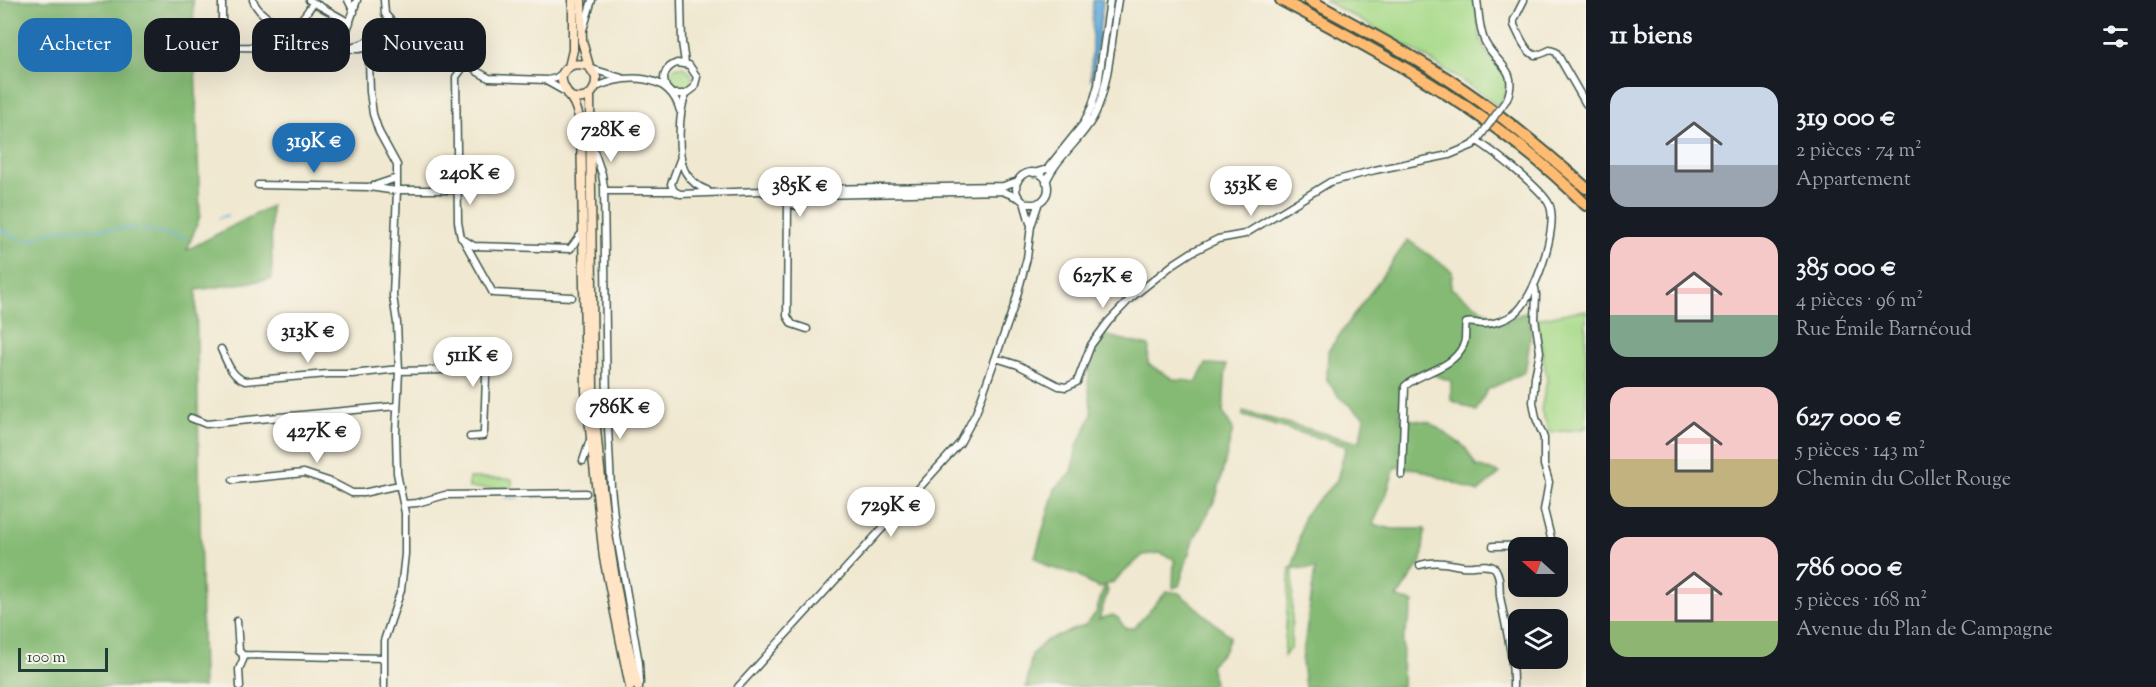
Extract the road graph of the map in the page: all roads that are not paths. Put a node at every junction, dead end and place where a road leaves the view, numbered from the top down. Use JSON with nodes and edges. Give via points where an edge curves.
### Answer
{"nodes":[{"id":1,"x":222,"y":0,"type":"edge"},
{"id":2,"x":253,"y":0,"type":"edge"},
{"id":3,"x":348,"y":0,"type":"edge"},
{"id":4,"x":357,"y":0,"type":"edge"},
{"id":5,"x":382,"y":0,"type":"edge"},
{"id":6,"x":573,"y":0,"type":"edge"},
{"id":7,"x":581,"y":0,"type":"edge"},
{"id":8,"x":592,"y":0,"type":"edge"},
{"id":9,"x":681,"y":0,"type":"edge"},
{"id":10,"x":1110,"y":0,"type":"edge"},
{"id":11,"x":1118,"y":0,"type":"edge"},
{"id":12,"x":1281,"y":0,"type":"edge"},
{"id":13,"x":1309,"y":0,"type":"edge"},
{"id":14,"x":1477,"y":0,"type":"edge"},
{"id":15,"x":1524,"y":0,"type":"edge"},
{"id":16,"x":311,"y":1,"type":"edge"},
{"id":17,"x":354,"y":12,"type":"junction"},
{"id":18,"x":341,"y":18,"type":"edge"},
{"id":19,"x":381,"y":18,"type":"edge"},
{"id":20,"x":389,"y":18,"type":"edge"},
{"id":21,"x":350,"y":23,"type":"edge"},
{"id":22,"x":581,"y":36,"type":"junction"},
{"id":23,"x":682,"y":42,"type":"junction"},
{"id":24,"x":252,"y":47,"type":"edge"},
{"id":25,"x":677,"y":63,"type":"junction"},
{"id":26,"x":685,"y":63,"type":"junction"},
{"id":27,"x":590,"y":68,"type":"junction"},
{"id":28,"x":567,"y":69,"type":"junction"},
{"id":29,"x":369,"y":72,"type":"edge"},
{"id":30,"x":460,"y":72,"type":"edge"},
{"id":31,"x":481,"y":72,"type":"edge"},
{"id":32,"x":665,"y":72,"type":"junction"},
{"id":33,"x":647,"y":79,"type":"junction"},
{"id":34,"x":537,"y":80,"type":"junction"},
{"id":35,"x":628,"y":80,"type":"junction"},
{"id":36,"x":596,"y":87,"type":"junction"},
{"id":37,"x":667,"y":88,"type":"junction"},
{"id":38,"x":567,"y":93,"type":"junction"},
{"id":39,"x":674,"y":94,"type":"junction"},
{"id":40,"x":686,"y":94,"type":"junction"},
{"id":41,"x":590,"y":96,"type":"junction"},
{"id":42,"x":1586,"y":104,"type":"edge"},
{"id":43,"x":681,"y":114,"type":"junction"},
{"id":44,"x":589,"y":140,"type":"junction"},
{"id":45,"x":1478,"y":140,"type":"junction"},
{"id":46,"x":681,"y":157,"type":"junction"},
{"id":47,"x":1034,"y":173,"type":"junction"},
{"id":48,"x":686,"y":174,"type":"junction"},
{"id":49,"x":675,"y":175,"type":"junction"},
{"id":50,"x":397,"y":178,"type":"junction"},
{"id":51,"x":692,"y":181,"type":"junction"},
{"id":52,"x":1018,"y":181,"type":"junction"},
{"id":53,"x":1046,"y":182,"type":"junction"},
{"id":54,"x":258,"y":184,"type":"dead end"},
{"id":55,"x":784,"y":184,"type":"junction"},
{"id":56,"x":369,"y":187,"type":"junction"},
{"id":57,"x":810,"y":187,"type":"junction"},
{"id":58,"x":1586,"y":188,"type":"edge"},
{"id":59,"x":397,"y":190,"type":"junction"},
{"id":60,"x":459,"y":190,"type":"junction"},
{"id":61,"x":604,"y":191,"type":"junction"},
{"id":62,"x":674,"y":191,"type":"junction"},
{"id":63,"x":760,"y":191,"type":"junction"},
{"id":64,"x":710,"y":192,"type":"junction"},
{"id":65,"x":684,"y":194,"type":"junction"},
{"id":66,"x":809,"y":197,"type":"junction"},
{"id":67,"x":1022,"y":200,"type":"junction"},
{"id":68,"x":786,"y":202,"type":"junction"},
{"id":69,"x":1039,"y":202,"type":"junction"},
{"id":70,"x":1586,"y":205,"type":"edge"},
{"id":71,"x":797,"y":206,"type":"junction"},
{"id":72,"x":788,"y":225,"type":"junction"},
{"id":73,"x":1030,"y":226,"type":"junction"},
{"id":74,"x":582,"y":233,"type":"junction"},
{"id":75,"x":463,"y":241,"type":"junction"},
{"id":76,"x":1534,"y":288,"type":"junction"},
{"id":77,"x":572,"y":297,"type":"dead end"},
{"id":78,"x":807,"y":329,"type":"dead end"},
{"id":79,"x":221,"y":349,"type":"dead end"},
{"id":80,"x":487,"y":350,"type":"dead end"},
{"id":81,"x":996,"y":358,"type":"junction"},
{"id":82,"x":485,"y":369,"type":"junction"},
{"id":83,"x":399,"y":370,"type":"junction"},
{"id":84,"x":397,"y":406,"type":"junction"},
{"id":85,"x":607,"y":407,"type":"junction"},
{"id":86,"x":191,"y":418,"type":"dead end"},
{"id":87,"x":596,"y":428,"type":"junction"},
{"id":88,"x":470,"y":437,"type":"dead end"},
{"id":89,"x":590,"y":440,"type":"junction"},
{"id":90,"x":583,"y":461,"type":"dead end"},
{"id":91,"x":1402,"y":475,"type":"dead end"},
{"id":92,"x":233,"y":480,"type":"dead end"},
{"id":93,"x":399,"y":485,"type":"junction"},
{"id":94,"x":586,"y":493,"type":"dead end"},
{"id":95,"x":404,"y":504,"type":"junction"},
{"id":96,"x":1493,"y":546,"type":"dead end"},
{"id":97,"x":1420,"y":565,"type":"dead end"},
{"id":98,"x":237,"y":621,"type":"dead end"},
{"id":99,"x":243,"y":655,"type":"junction"},
{"id":100,"x":384,"y":658,"type":"junction"},
{"id":101,"x":240,"y":687,"type":"edge"},
{"id":102,"x":384,"y":687,"type":"edge"},
{"id":103,"x":630,"y":687,"type":"edge"},
{"id":104,"x":639,"y":687,"type":"edge"},
{"id":105,"x":738,"y":687,"type":"edge"},
{"id":106,"x":1513,"y":687,"type":"edge"}],
"edges":[{"from":1,"to":24,"type":"street","via":[[222,42]]},
{"from":2,"to":16,"type":"street","via":[[265,15],[289,25],[301,19]]},
{"from":3,"to":17,"type":"street"},
{"from":4,"to":17,"type":"street"},
{"from":5,"to":19,"type":"street"},
{"from":5,"to":20,"type":"street"},
{"from":6,"to":28,"type":"main road","via":[[573,50]]},
{"from":7,"to":22,"type":"main road"},
{"from":8,"to":22,"type":"street"},
{"from":9,"to":23,"type":"street"},
{"from":10,"to":47,"type":"street","via":[[1092,106],[1083,124],[1047,169]]},
{"from":11,"to":53,"type":"street","via":[[1097,111]]},
{"from":12,"to":70,"type":"highway","via":[[1441,89],[1525,150]]},
{"from":13,"to":58,"type":"highway","via":[[1466,91],[1522,132]]},
{"from":14,"to":45,"type":"street","bridge":true,"via":[[1486,44],[1511,80],[1507,99]]},
{"from":15,"to":42,"type":"street","via":[[1514,25],[1529,51],[1538,55],[1556,52]]},
{"from":16,"to":18,"type":"street"},
{"from":17,"to":21,"type":"street"},
{"from":22,"to":27,"type":"main road"},
{"from":23,"to":25,"type":"street"},
{"from":23,"to":26,"type":"street"},
{"from":25,"to":26,"type":"street"},
{"from":25,"to":32,"type":"street"},
{"from":26,"to":40,"type":"street","via":[[697,77],[694,88]]},
{"from":27,"to":28,"type":"main road","via":[[577,64]]},
{"from":27,"to":35,"type":"street"},
{"from":27,"to":36,"type":"main road","via":[[597,78]]},
{"from":28,"to":34,"type":"street","via":[[556,78]]},
{"from":28,"to":38,"type":"main road","via":[[562,79]]},
{"from":29,"to":50,"type":"street","via":[[374,118],[396,161]]},
{"from":30,"to":60,"type":"street","via":[[456,77]]},
{"from":31,"to":34,"type":"street","via":[[489,78]]},
{"from":32,"to":33,"type":"street"},
{"from":32,"to":37,"type":"street"},
{"from":33,"to":35,"type":"street"},
{"from":33,"to":37,"type":"street"},
{"from":34,"to":38,"type":"street","via":[[553,83]]},
{"from":35,"to":36,"type":"street"},
{"from":36,"to":41,"type":"main road"},
{"from":37,"to":39,"type":"street"},
{"from":38,"to":41,"type":"main road","via":[[582,99]]},
{"from":38,"to":74,"type":"main road","via":[[577,110],[580,126]]},
{"from":39,"to":40,"type":"street"},
{"from":39,"to":43,"type":"street"},
{"from":40,"to":43,"type":"street"},
{"from":41,"to":44,"type":"main road"},
{"from":43,"to":46,"type":"street"},
{"from":44,"to":61,"type":"street"},
{"from":44,"to":87,"type":"main road"},
{"from":45,"to":76,"type":"street","via":[[1550,206],[1551,226]]},
{"from":45,"to":81,"type":"street","via":[[1473,146],[1449,155],[1330,182],[1245,234],[1218,239],[1175,262],[1108,322],[1091,345],[1074,385],[1059,386]]},
{"from":46,"to":48,"type":"street"},
{"from":46,"to":49,"type":"street"},
{"from":47,"to":52,"type":"street"},
{"from":47,"to":53,"type":"street"},
{"from":48,"to":49,"type":"street"},
{"from":48,"to":51,"type":"street"},
{"from":49,"to":62,"type":"street","via":[[671,184]]},
{"from":50,"to":56,"type":"street"},
{"from":50,"to":59,"type":"street"},
{"from":51,"to":64,"type":"street"},
{"from":51,"to":65,"type":"street","via":[[690,190]]},
{"from":52,"to":57,"type":"street","via":[[1003,186]]},
{"from":52,"to":67,"type":"street","via":[[1016,189]]},
{"from":53,"to":69,"type":"street","via":[[1046,194]]},
{"from":54,"to":56,"type":"street"},
{"from":55,"to":57,"type":"street","via":[[800,178]]},
{"from":55,"to":63,"type":"street"},
{"from":55,"to":68,"type":"street"},
{"from":56,"to":59,"type":"street"},
{"from":57,"to":66,"type":"street"},
{"from":59,"to":60,"type":"street"},
{"from":59,"to":83,"type":"street","via":[[393,296]]},
{"from":60,"to":75,"type":"street","via":[[459,232]]},
{"from":61,"to":62,"type":"street"},
{"from":61,"to":85,"type":"street"},
{"from":62,"to":65,"type":"street"},
{"from":63,"to":64,"type":"street"},
{"from":63,"to":68,"type":"street"},
{"from":64,"to":65,"type":"street"},
{"from":66,"to":67,"type":"street","via":[[1002,191]]},
{"from":66,"to":71,"type":"street"},
{"from":67,"to":69,"type":"street"},
{"from":67,"to":73,"type":"street"},
{"from":68,"to":71,"type":"street"},
{"from":68,"to":72,"type":"street"},
{"from":69,"to":73,"type":"street"},
{"from":71,"to":72,"type":"street"},
{"from":72,"to":78,"type":"street","via":[[787,316],[792,324]]},
{"from":73,"to":81,"type":"street","via":[[1022,281]]},
{"from":74,"to":75,"type":"street","via":[[570,249],[474,246]]},
{"from":74,"to":89,"type":"main road"},
{"from":75,"to":77,"type":"street","via":[[493,292]]},
{"from":76,"to":91,"type":"street","via":[[1513,315],[1489,324],[1466,323],[1461,350],[1443,366],[1405,386]]},
{"from":76,"to":96,"type":"street","via":[[1540,352],[1533,402],[1544,438],[1544,465],[1549,482],[1545,510],[1551,538],[1545,545]]},
{"from":79,"to":83,"type":"street","via":[[232,373],[245,381]]},
{"from":80,"to":82,"type":"street"},
{"from":81,"to":105,"type":"street","via":[[976,413],[960,443]]},
{"from":82,"to":83,"type":"street"},
{"from":82,"to":88,"type":"street","via":[[484,432],[483,436]]},
{"from":83,"to":84,"type":"street"},
{"from":84,"to":86,"type":"street","via":[[206,424]]},
{"from":84,"to":93,"type":"street"},
{"from":85,"to":87,"type":"street"},
{"from":85,"to":104,"type":"street","via":[[615,525],[639,663]]},
{"from":87,"to":104,"type":"main road","via":[[611,554]]},
{"from":89,"to":90,"type":"street"},
{"from":89,"to":103,"type":"main road","via":[[604,558]]},
{"from":92,"to":93,"type":"street","via":[[304,473],[352,493]]},
{"from":93,"to":95,"type":"street"},
{"from":94,"to":95,"type":"street","via":[[445,495]]},
{"from":95,"to":100,"type":"street","via":[[401,590],[386,631]]},
{"from":97,"to":106,"type":"street","via":[[1446,562],[1495,568],[1500,579]]},
{"from":98,"to":99,"type":"street","via":[[239,651]]},
{"from":99,"to":100,"type":"street"},
{"from":99,"to":101,"type":"street"},
{"from":100,"to":102,"type":"street"}]}
